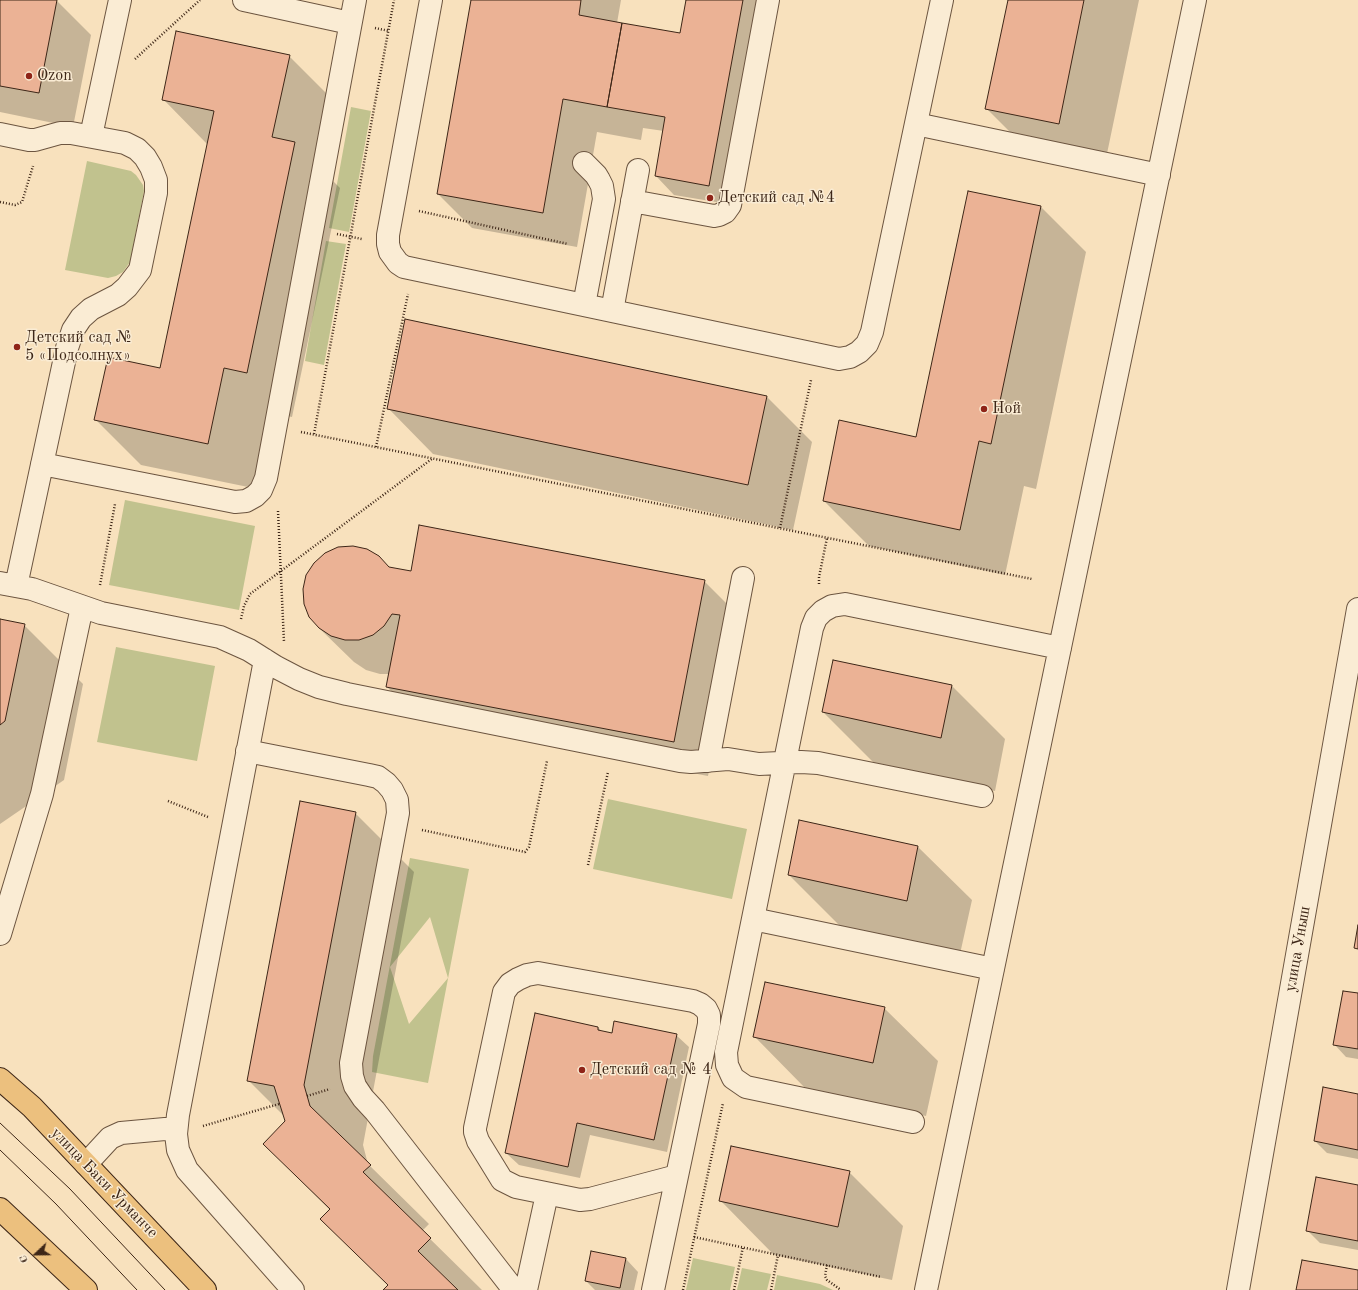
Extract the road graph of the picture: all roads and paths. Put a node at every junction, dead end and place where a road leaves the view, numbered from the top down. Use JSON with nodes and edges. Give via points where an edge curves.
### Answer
{"nodes":[{"id":1,"x":120,"y":0,"type":"edge"},
{"id":2,"x":200,"y":0,"type":"edge"},
{"id":3,"x":244,"y":0,"type":"edge"},
{"id":4,"x":354,"y":0,"type":"edge"},
{"id":5,"x":394,"y":0,"type":"edge"},
{"id":6,"x":432,"y":0,"type":"edge"},
{"id":7,"x":768,"y":0,"type":"edge"},
{"id":8,"x":942,"y":0,"type":"edge"},
{"id":9,"x":1195,"y":0,"type":"edge"},
{"id":10,"x":350,"y":23,"type":"junction"},
{"id":11,"x":130,"y":64,"type":"dead end"},
{"id":12,"x":916,"y":124,"type":"junction"},
{"id":13,"x":0,"y":134,"type":"edge"},
{"id":14,"x":91,"y":136,"type":"junction"},
{"id":15,"x":584,"y":163,"type":"dead end"},
{"id":16,"x":638,"y":170,"type":"dead end"},
{"id":17,"x":1159,"y":175,"type":"junction"},
{"id":18,"x":30,"y":178,"type":"dead end"},
{"id":19,"x":632,"y":201,"type":"junction"},
{"id":20,"x":0,"y":202,"type":"edge"},
{"id":21,"x":394,"y":206,"type":"junction"},
{"id":22,"x":312,"y":229,"type":"junction"},
{"id":23,"x":350,"y":237,"type":"junction"},
{"id":24,"x":388,"y":244,"type":"junction"},
{"id":25,"x":594,"y":250,"type":"junction"},
{"id":26,"x":413,"y":269,"type":"junction"},
{"id":27,"x":584,"y":305,"type":"junction"},
{"id":28,"x":612,"y":311,"type":"junction"},
{"id":29,"x":817,"y":354,"type":"junction"},
{"id":30,"x":276,"y":427,"type":"junction"},
{"id":31,"x":314,"y":434,"type":"junction"},
{"id":32,"x":376,"y":446,"type":"junction"},
{"id":33,"x":433,"y":458,"type":"junction"},
{"id":34,"x":42,"y":464,"type":"junction"},
{"id":35,"x":120,"y":480,"type":"junction"},
{"id":36,"x":277,"y":509,"type":"dead end"},
{"id":37,"x":780,"y":528,"type":"junction"},
{"id":38,"x":827,"y":538,"type":"junction"},
{"id":39,"x":281,"y":571,"type":"junction"},
{"id":40,"x":743,"y":578,"type":"dead end"},
{"id":41,"x":1032,"y":579,"type":"dead end"},
{"id":42,"x":8,"y":584,"type":"edge"},
{"id":43,"x":88,"y":609,"type":"junction"},
{"id":44,"x":1358,"y":609,"type":"edge"},
{"id":45,"x":823,"y":611,"type":"junction"},
{"id":46,"x":237,"y":643,"type":"junction"},
{"id":47,"x":1060,"y":648,"type":"junction"},
{"id":48,"x":265,"y":660,"type":"junction"},
{"id":49,"x":286,"y":673,"type":"junction"},
{"id":50,"x":552,"y":736,"type":"junction"},
{"id":51,"x":613,"y":748,"type":"junction"},
{"id":52,"x":247,"y":751,"type":"junction"},
{"id":53,"x":708,"y":761,"type":"junction"},
{"id":54,"x":785,"y":763,"type":"junction"},
{"id":55,"x":982,"y":796,"type":"dead end"},
{"id":56,"x":168,"y":801,"type":"dead end"},
{"id":57,"x":396,"y":825,"type":"junction"},
{"id":58,"x":233,"y":827,"type":"junction"},
{"id":59,"x":588,"y":865,"type":"dead end"},
{"id":60,"x":753,"y":919,"type":"junction"},
{"id":61,"x":0,"y":934,"type":"edge"},
{"id":62,"x":993,"y":969,"type":"junction"},
{"id":63,"x":729,"y":1071,"type":"junction"},
{"id":64,"x":0,"y":1079,"type":"edge"},
{"id":65,"x":279,"y":1104,"type":"dead end"},
{"id":66,"x":913,"y":1122,"type":"dead end"},
{"id":67,"x":176,"y":1131,"type":"junction"},
{"id":68,"x":86,"y":1164,"type":"junction"},
{"id":69,"x":677,"y":1176,"type":"junction"},
{"id":70,"x":547,"y":1194,"type":"junction"},
{"id":71,"x":0,"y":1209,"type":"edge"},
{"id":72,"x":694,"y":1237,"type":"junction"},
{"id":73,"x":743,"y":1247,"type":"junction"},
{"id":74,"x":778,"y":1255,"type":"junction"},
{"id":75,"x":827,"y":1265,"type":"junction"},
{"id":76,"x":881,"y":1277,"type":"dead end"},
{"id":77,"x":86,"y":1290,"type":"edge"},
{"id":78,"x":206,"y":1290,"type":"edge"},
{"id":79,"x":293,"y":1290,"type":"edge"},
{"id":80,"x":514,"y":1290,"type":"edge"},
{"id":81,"x":526,"y":1290,"type":"edge"},
{"id":82,"x":653,"y":1290,"type":"edge"},
{"id":83,"x":684,"y":1290,"type":"edge"},
{"id":84,"x":734,"y":1290,"type":"edge"},
{"id":85,"x":771,"y":1290,"type":"edge"},
{"id":86,"x":841,"y":1290,"type":"edge"},
{"id":87,"x":926,"y":1290,"type":"edge"},
{"id":88,"x":1238,"y":1290,"type":"edge"}],
"edges":[{"from":1,"to":14,"type":"street"},
{"from":2,"to":11,"type":"path"},
{"from":3,"to":10,"type":"street"},
{"from":4,"to":10,"type":"street"},
{"from":5,"to":23,"type":"path"},
{"from":6,"to":21,"type":"street"},
{"from":7,"to":19,"type":"street","via":[[730,205],[725,212],[714,216]]},
{"from":8,"to":12,"type":"street"},
{"from":9,"to":17,"type":"street"},
{"from":10,"to":22,"type":"street"},
{"from":12,"to":17,"type":"street"},
{"from":12,"to":29,"type":"street","via":[[872,332],[867,344],[850,357],[839,359]]},
{"from":13,"to":14,"type":"street","via":[[29,140],[66,133]]},
{"from":14,"to":34,"type":"street","via":[[125,143],[137,149],[151,166],[156,180],[156,192],[140,270],[127,287],[118,295],[91,309],[73,330]]},
{"from":15,"to":25,"type":"street","via":[[596,175],[602,186],[604,198]]},
{"from":16,"to":19,"type":"street"},
{"from":17,"to":47,"type":"street"},
{"from":18,"to":20,"type":"path","via":[[22,202],[15,205]]},
{"from":19,"to":28,"type":"street"},
{"from":21,"to":24,"type":"street"},
{"from":21,"to":25,"type":"path"},
{"from":22,"to":23,"type":"path"},
{"from":22,"to":30,"type":"street"},
{"from":23,"to":24,"type":"path"},
{"from":23,"to":31,"type":"path"},
{"from":24,"to":26,"type":"street","via":[[398,263]]},
{"from":25,"to":27,"type":"street"},
{"from":26,"to":27,"type":"street"},
{"from":26,"to":32,"type":"path"},
{"from":27,"to":28,"type":"street"},
{"from":28,"to":29,"type":"street"},
{"from":29,"to":37,"type":"path"},
{"from":30,"to":31,"type":"path"},
{"from":30,"to":35,"type":"street","via":[[266,478],[261,490],[246,501],[236,502]]},
{"from":31,"to":32,"type":"path"},
{"from":32,"to":33,"type":"path"},
{"from":33,"to":37,"type":"path"},
{"from":33,"to":39,"type":"path"},
{"from":34,"to":35,"type":"street"},
{"from":34,"to":42,"type":"street"},
{"from":35,"to":43,"type":"path"},
{"from":36,"to":39,"type":"path"},
{"from":37,"to":38,"type":"path"},
{"from":38,"to":41,"type":"path"},
{"from":38,"to":45,"type":"path","via":[[819,577]]},
{"from":39,"to":46,"type":"path","via":[[247,598]]},
{"from":39,"to":49,"type":"path"},
{"from":40,"to":53,"type":"street"},
{"from":42,"to":43,"type":"street","via":[[44,593]]},
{"from":43,"to":46,"type":"street","via":[[220,637]]},
{"from":43,"to":61,"type":"street","via":[[42,794]]},
{"from":44,"to":88,"type":"street","name":"улица Уныш"},
{"from":45,"to":47,"type":"street","via":[[832,606],[845,604]]},
{"from":45,"to":54,"type":"street","via":[[816,618],[812,628]]},
{"from":46,"to":48,"type":"street"},
{"from":47,"to":62,"type":"street"},
{"from":48,"to":49,"type":"street"},
{"from":48,"to":52,"type":"street"},
{"from":49,"to":50,"type":"street","via":[[319,687],[347,694]]},
{"from":50,"to":51,"type":"street"},
{"from":50,"to":57,"type":"path","via":[[529,846],[525,852]]},
{"from":51,"to":53,"type":"street","via":[[680,761]]},
{"from":51,"to":59,"type":"path"},
{"from":52,"to":57,"type":"street","via":[[378,778],[389,786],[397,800]]},
{"from":52,"to":58,"type":"street"},
{"from":53,"to":54,"type":"street"},
{"from":54,"to":55,"type":"street","via":[[828,764]]},
{"from":54,"to":60,"type":"street"},
{"from":56,"to":58,"type":"path"},
{"from":57,"to":80,"type":"street","via":[[350,1063],[352,1076],[363,1098]]},
{"from":58,"to":67,"type":"street"},
{"from":60,"to":62,"type":"street"},
{"from":60,"to":63,"type":"street","via":[[726,1052],[726,1065]]},
{"from":62,"to":87,"type":"street"},
{"from":63,"to":66,"type":"street","via":[[733,1078],[746,1087]]},
{"from":63,"to":72,"type":"path"},
{"from":64,"to":68,"type":"main road","name":"улица Баки Урманче","via":[[32,1107]]},
{"from":65,"to":67,"type":"path"},
{"from":67,"to":68,"type":"street","via":[[125,1132],[116,1135],[110,1138]]},
{"from":67,"to":79,"type":"street","via":[[178,1150],[187,1170]]},
{"from":68,"to":78,"type":"main road","name":"улица Баки Урманче"},
{"from":69,"to":70,"type":"street","via":[[590,1199]]},
{"from":69,"to":70,"type":"street","via":[[709,1024],[706,1009],[693,1001],[538,973],[518,979],[504,992],[475,1132],[502,1180],[516,1187]]},
{"from":69,"to":82,"type":"street"},
{"from":70,"to":81,"type":"street"},
{"from":71,"to":77,"type":"main road"},
{"from":72,"to":73,"type":"path"},
{"from":72,"to":83,"type":"path"},
{"from":73,"to":74,"type":"path"},
{"from":73,"to":84,"type":"path"},
{"from":74,"to":75,"type":"path"},
{"from":74,"to":85,"type":"path"},
{"from":75,"to":76,"type":"path"},
{"from":75,"to":86,"type":"path","via":[[827,1280]]}]}
